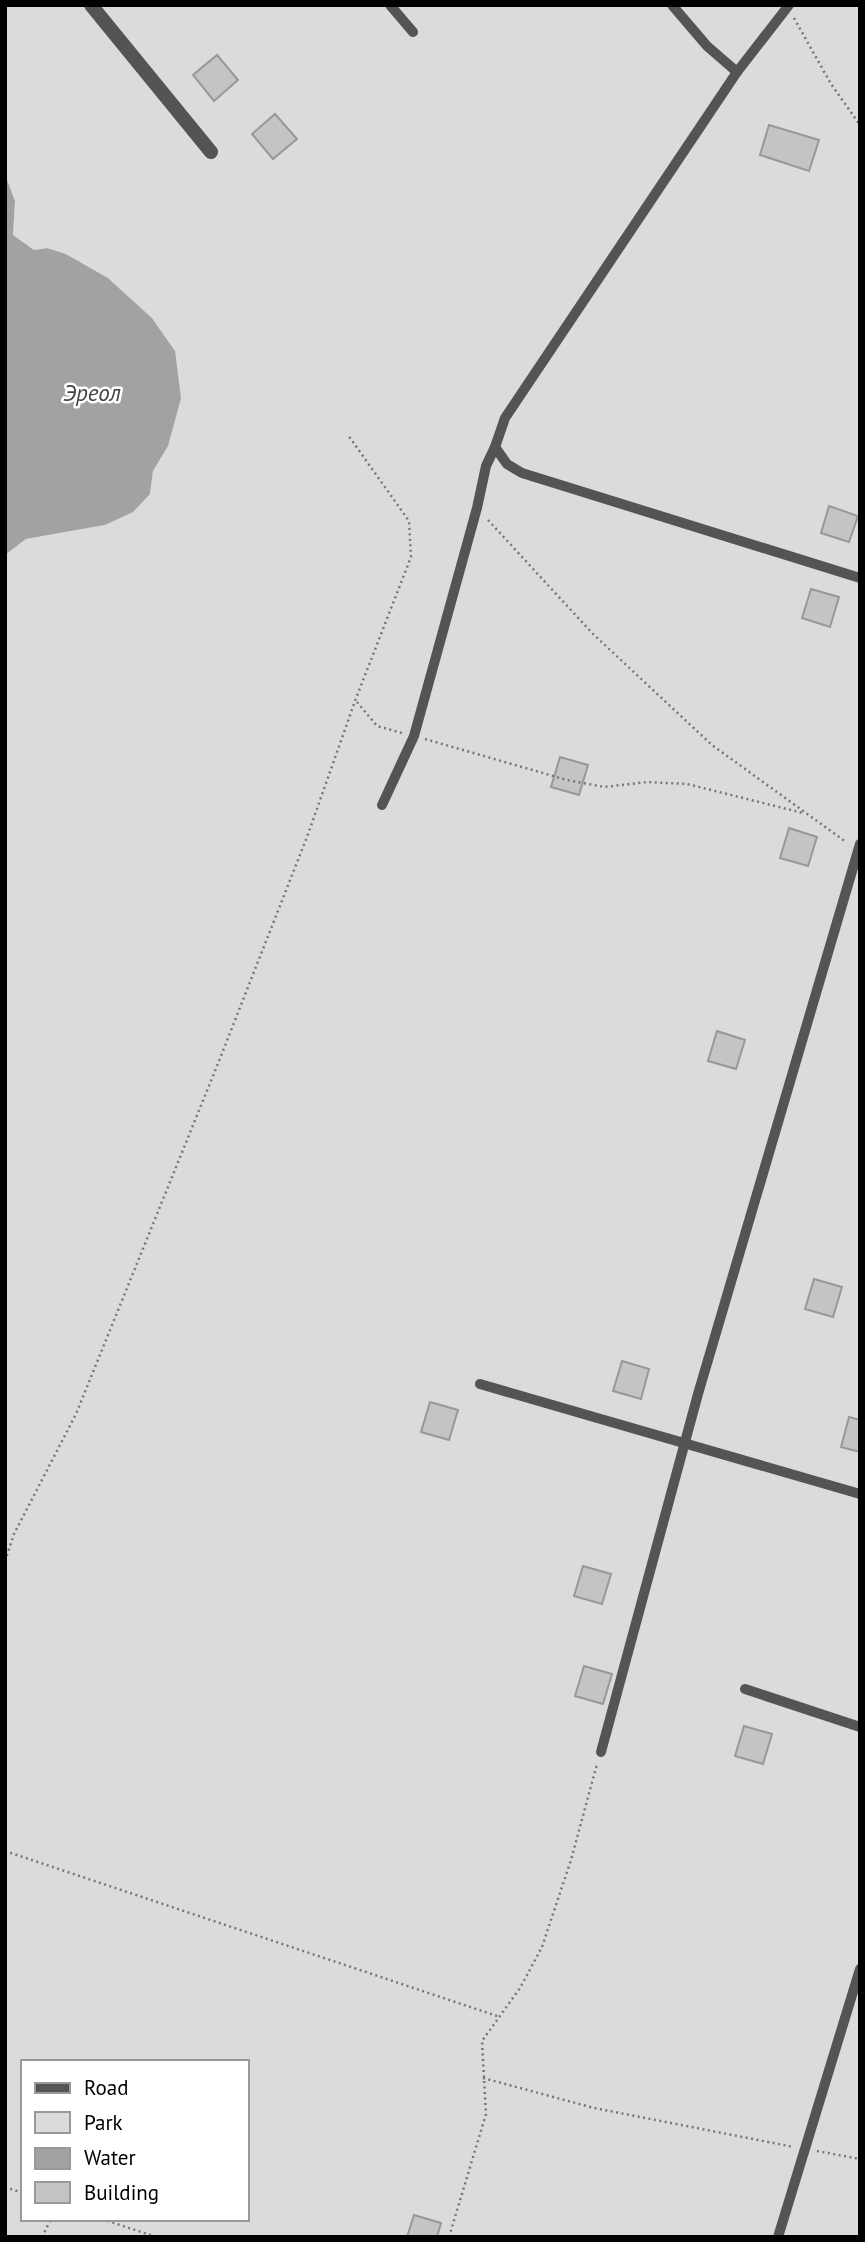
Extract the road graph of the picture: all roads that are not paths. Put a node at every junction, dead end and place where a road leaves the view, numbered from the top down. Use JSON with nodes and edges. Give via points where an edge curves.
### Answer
{"nodes":[{"id":1,"x":91,"y":5,"type":"edge"},
{"id":2,"x":390,"y":5,"type":"edge"},
{"id":3,"x":672,"y":5,"type":"edge"},
{"id":4,"x":788,"y":6,"type":"edge"},
{"id":5,"x":413,"y":32,"type":"dead end"},
{"id":6,"x":737,"y":72,"type":"junction"},
{"id":7,"x":211,"y":152,"type":"dead end"},
{"id":8,"x":495,"y":447,"type":"junction"},
{"id":9,"x":860,"y":578,"type":"edge"},
{"id":10,"x":382,"y":805,"type":"dead end"},
{"id":11,"x":859,"y":847,"type":"edge"},
{"id":12,"x":480,"y":1384,"type":"dead end"},
{"id":13,"x":685,"y":1444,"type":"junction"},
{"id":14,"x":860,"y":1494,"type":"edge"},
{"id":15,"x":745,"y":1689,"type":"dead end"},
{"id":16,"x":860,"y":1727,"type":"edge"},
{"id":17,"x":601,"y":1752,"type":"road end"},
{"id":18,"x":860,"y":1969,"type":"edge"},
{"id":19,"x":778,"y":2237,"type":"edge"}],
"edges":[{"from":1,"to":7,"type":"street"},
{"from":2,"to":5,"type":"lane"},
{"from":3,"to":6,"type":"lane"},
{"from":4,"to":6,"type":"lane"},
{"from":6,"to":8,"type":"lane","via":[[505,418]]},
{"from":8,"to":9,"type":"lane","via":[[507,464],[522,473]]},
{"from":8,"to":10,"type":"lane","via":[[486,466],[414,736]]},
{"from":11,"to":13,"type":"lane"},
{"from":12,"to":13,"type":"lane"},
{"from":13,"to":14,"type":"lane"},
{"from":13,"to":17,"type":"lane"},
{"from":15,"to":16,"type":"lane"},
{"from":18,"to":19,"type":"lane"}]}
